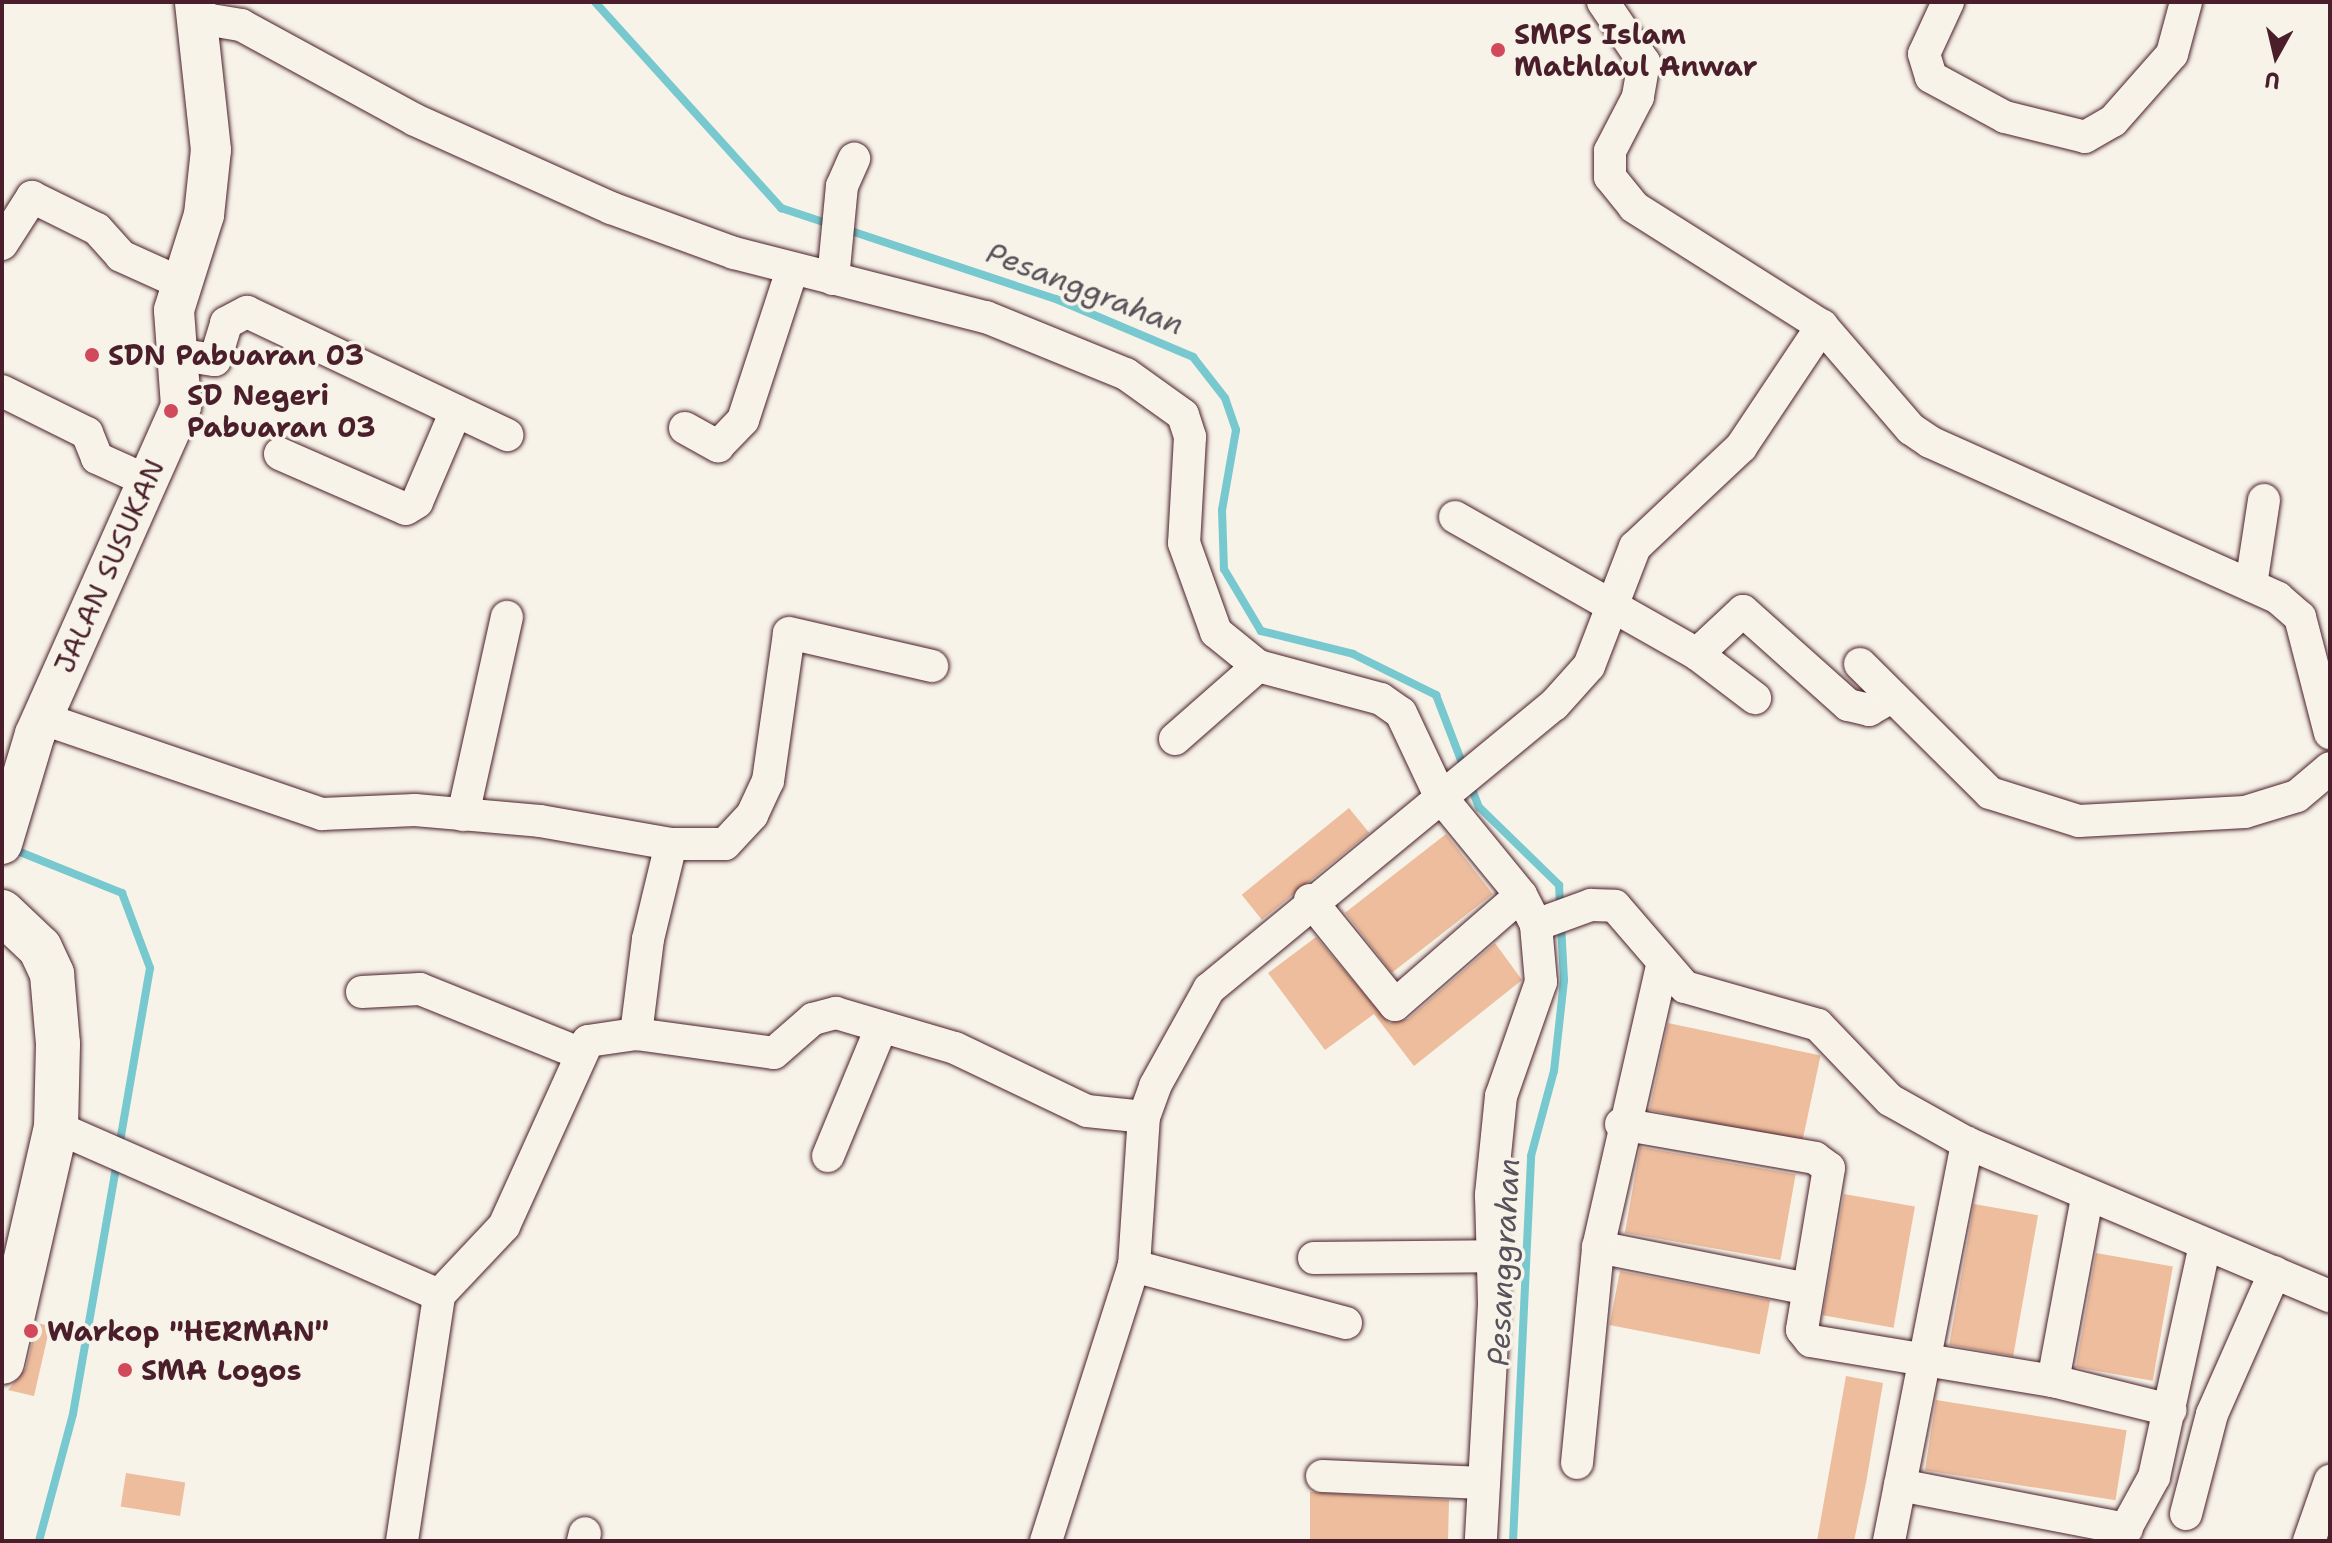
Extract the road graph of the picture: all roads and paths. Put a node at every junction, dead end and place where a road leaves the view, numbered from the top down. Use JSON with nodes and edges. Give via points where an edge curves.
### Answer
{"nodes":[{"id":1,"x":1603,"y":2,"type":"edge"},
{"id":2,"x":2186,"y":2,"type":"edge"},
{"id":3,"x":1940,"y":5,"type":"edge"},
{"id":4,"x":197,"y":10,"type":"edge"},
{"id":5,"x":854,"y":159,"type":"dead end"},
{"id":6,"x":2,"y":244,"type":"edge"},
{"id":7,"x":835,"y":268,"type":"junction"},
{"id":8,"x":792,"y":270,"type":"junction"},
{"id":9,"x":183,"y":284,"type":"junction"},
{"id":10,"x":1822,"y":326,"type":"junction"},
{"id":11,"x":176,"y":354,"type":"junction"},
{"id":12,"x":2,"y":391,"type":"edge"},
{"id":13,"x":456,"y":411,"type":"junction"},
{"id":14,"x":685,"y":428,"type":"dead end"},
{"id":15,"x":507,"y":435,"type":"dead end"},
{"id":16,"x":280,"y":454,"type":"dead end"},
{"id":17,"x":148,"y":481,"type":"junction"},
{"id":18,"x":2264,"y":500,"type":"dead end"},
{"id":19,"x":1455,"y":517,"type":"dead end"},
{"id":20,"x":2251,"y":585,"type":"junction"},
{"id":21,"x":1616,"y":613,"type":"junction"},
{"id":22,"x":507,"y":617,"type":"dead end"},
{"id":23,"x":1697,"y":654,"type":"junction"},
{"id":24,"x":1860,"y":664,"type":"dead end"},
{"id":25,"x":932,"y":666,"type":"dead end"},
{"id":26,"x":1258,"y":666,"type":"junction"},
{"id":27,"x":1755,"y":698,"type":"dead end"},
{"id":28,"x":1890,"y":698,"type":"junction"},
{"id":29,"x":41,"y":718,"type":"junction"},
{"id":30,"x":2330,"y":733,"type":"edge"},
{"id":31,"x":1175,"y":739,"type":"dead end"},
{"id":32,"x":2327,"y":771,"type":"edge"},
{"id":33,"x":1454,"y":782,"type":"junction"},
{"id":34,"x":463,"y":815,"type":"junction"},
{"id":35,"x":2,"y":844,"type":"edge"},
{"id":36,"x":671,"y":844,"type":"junction"},
{"id":37,"x":1521,"y":895,"type":"junction"},
{"id":38,"x":1310,"y":900,"type":"junction"},
{"id":39,"x":2,"y":912,"type":"edge"},
{"id":40,"x":1544,"y":921,"type":"junction"},
{"id":41,"x":1662,"y":966,"type":"junction"},
{"id":42,"x":362,"y":992,"type":"dead end"},
{"id":43,"x":881,"y":1028,"type":"junction"},
{"id":44,"x":636,"y":1034,"type":"junction"},
{"id":45,"x":579,"y":1053,"type":"junction"},
{"id":46,"x":1144,"y":1117,"type":"junction"},
{"id":47,"x":1621,"y":1124,"type":"junction"},
{"id":48,"x":75,"y":1134,"type":"junction"},
{"id":49,"x":1967,"y":1143,"type":"junction"},
{"id":50,"x":828,"y":1156,"type":"dead end"},
{"id":51,"x":2087,"y":1197,"type":"junction"},
{"id":52,"x":2205,"y":1245,"type":"junction"},
{"id":53,"x":1598,"y":1247,"type":"junction"},
{"id":54,"x":1491,"y":1256,"type":"junction"},
{"id":55,"x":1314,"y":1258,"type":"dead end"},
{"id":56,"x":1134,"y":1266,"type":"junction"},
{"id":57,"x":2275,"y":1272,"type":"junction"},
{"id":58,"x":1808,"y":1289,"type":"junction"},
{"id":59,"x":439,"y":1295,"type":"junction"},
{"id":60,"x":2330,"y":1296,"type":"edge"},
{"id":61,"x":1346,"y":1323,"type":"dead end"},
{"id":62,"x":1927,"y":1358,"type":"junction"},
{"id":63,"x":2,"y":1362,"type":"edge"},
{"id":64,"x":2053,"y":1381,"type":"junction"},
{"id":65,"x":2170,"y":1410,"type":"junction"},
{"id":66,"x":1577,"y":1463,"type":"dead end"},
{"id":67,"x":1322,"y":1476,"type":"dead end"},
{"id":68,"x":2330,"y":1481,"type":"edge"},
{"id":69,"x":1484,"y":1483,"type":"junction"},
{"id":70,"x":1900,"y":1485,"type":"junction"},
{"id":71,"x":2186,"y":1514,"type":"dead end"},
{"id":72,"x":2123,"y":1535,"type":"edge"},
{"id":73,"x":402,"y":1541,"type":"edge"},
{"id":74,"x":1046,"y":1541,"type":"edge"},
{"id":75,"x":1481,"y":1541,"type":"edge"},
{"id":76,"x":1889,"y":1541,"type":"edge"},
{"id":77,"x":2309,"y":1541,"type":"edge"}],
"edges":[{"from":1,"to":10,"type":"street","via":[[1644,62],[1638,97],[1610,151],[1610,177],[1634,207]]},
{"from":2,"to":3,"type":"street","via":[[2172,54],[2113,121],[2085,137],[2005,117],[1931,77],[1924,54]]},
{"from":4,"to":8,"type":"street","via":[[241,25],[415,120],[560,186]]},
{"from":4,"to":9,"type":"street","name":"JALAN SUSUKAN","via":[[211,150],[204,215]]},
{"from":5,"to":7,"type":"street","via":[[840,216]]},
{"from":6,"to":9,"type":"street","via":[[32,197],[97,229],[121,256]]},
{"from":7,"to":8,"type":"street"},
{"from":7,"to":26,"type":"street","via":[[986,317],[1164,395],[1190,437],[1184,543],[1201,603],[1216,632]]},
{"from":8,"to":14,"type":"street","via":[[743,420],[718,446]]},
{"from":9,"to":11,"type":"street","name":"JALAN SUSUKAN","via":[[174,310]]},
{"from":10,"to":20,"type":"street","via":[[1930,442]]},
{"from":10,"to":21,"type":"street","via":[[1732,457],[1635,547],[1620,575]]},
{"from":11,"to":13,"type":"street","via":[[215,360],[226,323],[247,312]]},
{"from":11,"to":17,"type":"street","name":"JALAN SUSUKAN","via":[[181,406]]},
{"from":12,"to":17,"type":"street","via":[[87,433],[97,458]]},
{"from":13,"to":15,"type":"street"},
{"from":13,"to":16,"type":"street","via":[[417,502],[406,509]]},
{"from":17,"to":29,"type":"street","name":"JALAN SUSUKAN"},
{"from":18,"to":20,"type":"street"},
{"from":19,"to":21,"type":"street"},
{"from":20,"to":30,"type":"street","via":[[2300,617]]},
{"from":21,"to":23,"type":"street"},
{"from":21,"to":33,"type":"street","via":[[1589,666],[1554,705]]},
{"from":22,"to":34,"type":"street"},
{"from":23,"to":27,"type":"street"},
{"from":23,"to":28,"type":"street","via":[[1743,611],[1848,705],[1869,710]]},
{"from":24,"to":28,"type":"street"},
{"from":25,"to":36,"type":"street","via":[[789,633],[768,781],[752,815],[725,844]]},
{"from":26,"to":31,"type":"street"},
{"from":26,"to":33,"type":"street","via":[[1381,699],[1401,713]]},
{"from":28,"to":32,"type":"street","via":[[1990,793],[2022,808],[2079,821],[2208,816],[2297,796]]},
{"from":29,"to":34,"type":"street","via":[[300,809]]},
{"from":29,"to":35,"type":"street","name":"JALAN SUSUKAN"},
{"from":33,"to":37,"type":"street"},
{"from":33,"to":38,"type":"street"},
{"from":34,"to":36,"type":"street"},
{"from":36,"to":44,"type":"street"},
{"from":37,"to":38,"type":"street","via":[[1395,1005]]},
{"from":37,"to":40,"type":"street"},
{"from":38,"to":46,"type":"street","via":[[1209,989]]},
{"from":39,"to":48,"type":"main road","via":[[40,948],[52,974]]},
{"from":40,"to":41,"type":"street","via":[[1591,905],[1615,906],[1637,924]]},
{"from":40,"to":54,"type":"street","via":[[1541,982],[1501,1096]]},
{"from":41,"to":47,"type":"street"},
{"from":41,"to":49,"type":"street","via":[[1685,987],[1818,1025],[1890,1100]]},
{"from":42,"to":45,"type":"street","via":[[420,989]]},
{"from":43,"to":44,"type":"street","via":[[836,1013],[813,1019],[774,1053],[762,1054]]},
{"from":43,"to":46,"type":"street","via":[[955,1048],[1087,1111]]},
{"from":43,"to":50,"type":"street"},
{"from":44,"to":45,"type":"street","via":[[588,1041]]},
{"from":45,"to":59,"type":"street","via":[[504,1226]]},
{"from":46,"to":56,"type":"street"},
{"from":47,"to":53,"type":"street"},
{"from":47,"to":58,"type":"street","via":[[1815,1158],[1829,1168]]},
{"from":48,"to":59,"type":"street"},
{"from":48,"to":63,"type":"main road"},
{"from":49,"to":51,"type":"street"},
{"from":49,"to":62,"type":"street"},
{"from":51,"to":52,"type":"street"},
{"from":51,"to":64,"type":"street"},
{"from":52,"to":57,"type":"street"},
{"from":52,"to":65,"type":"street"},
{"from":53,"to":58,"type":"street"},
{"from":53,"to":66,"type":"street"},
{"from":54,"to":55,"type":"street"},
{"from":54,"to":69,"type":"street"},
{"from":56,"to":61,"type":"street"},
{"from":56,"to":74,"type":"street"},
{"from":57,"to":60,"type":"street"},
{"from":57,"to":71,"type":"street","via":[[2212,1414]]},
{"from":58,"to":62,"type":"street","via":[[1805,1337]]},
{"from":59,"to":73,"type":"street"},
{"from":62,"to":64,"type":"street"},
{"from":62,"to":70,"type":"street"},
{"from":64,"to":65,"type":"street"},
{"from":65,"to":72,"type":"street","via":[[2144,1506]]},
{"from":67,"to":69,"type":"street"},
{"from":68,"to":77,"type":"street"},
{"from":69,"to":75,"type":"street"},
{"from":70,"to":72,"type":"street"},
{"from":70,"to":76,"type":"street"}]}
